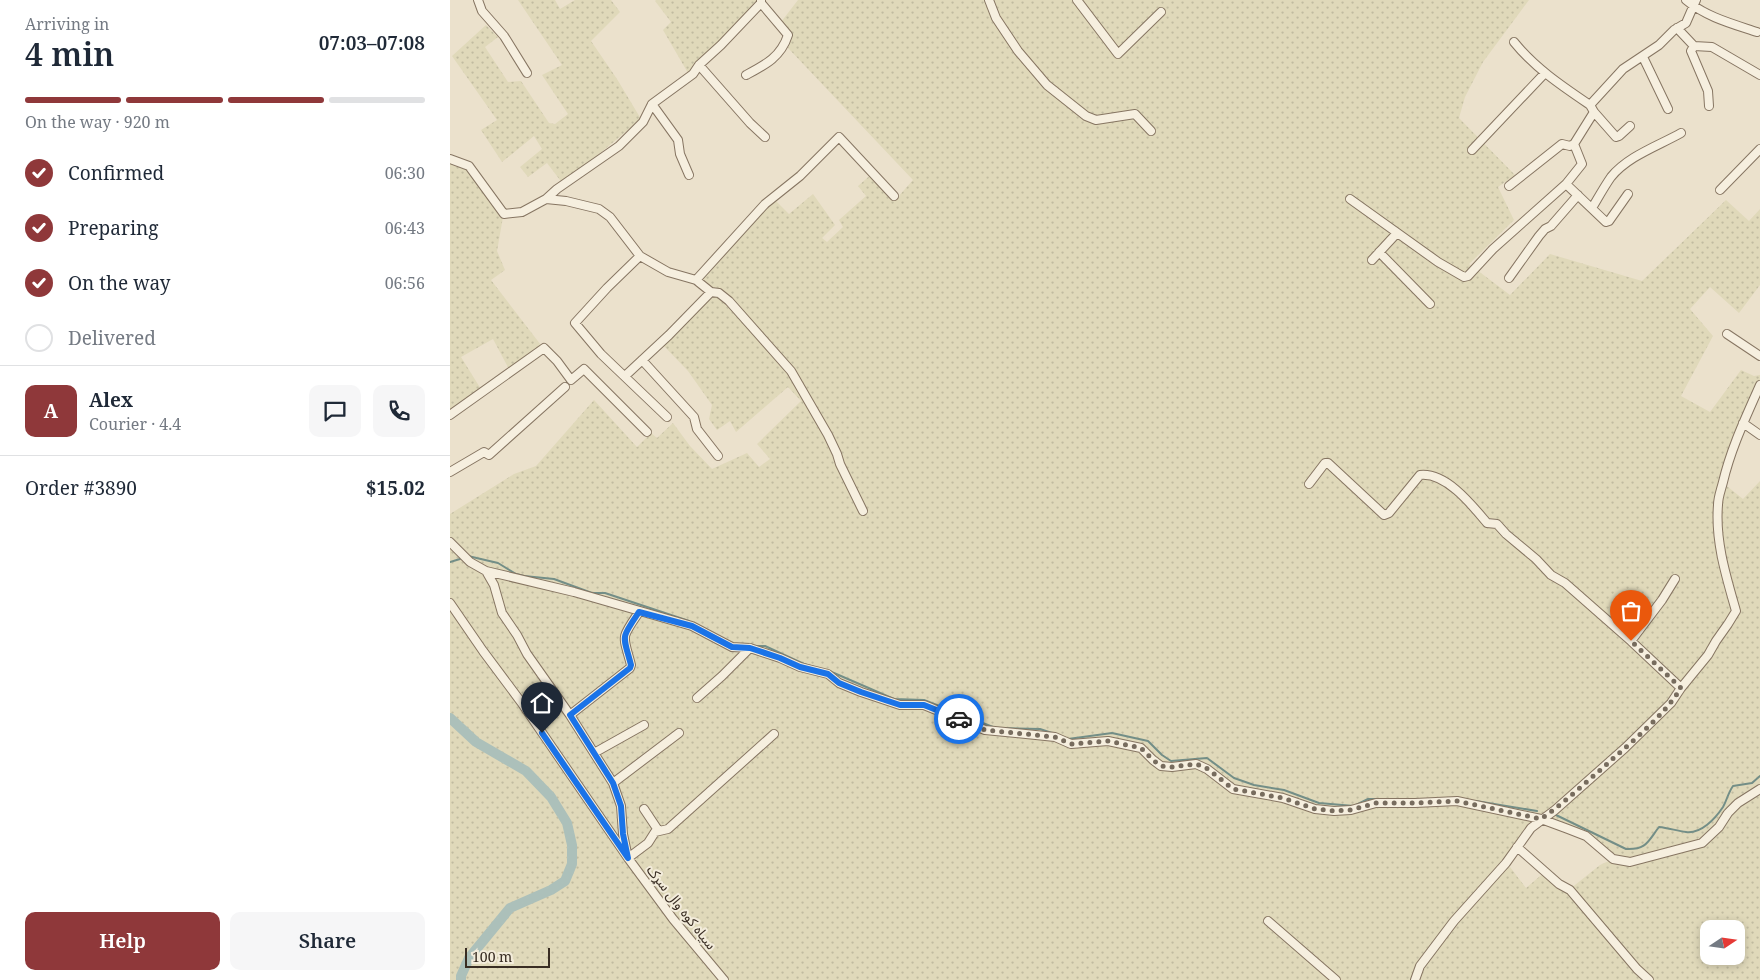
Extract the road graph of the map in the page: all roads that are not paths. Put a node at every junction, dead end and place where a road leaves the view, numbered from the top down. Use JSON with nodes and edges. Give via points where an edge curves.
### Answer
{"nodes":[{"id":1,"x":478,"y":0,"type":"edge"},
{"id":2,"x":989,"y":0,"type":"edge"},
{"id":3,"x":1077,"y":0,"type":"edge"},
{"id":4,"x":1686,"y":0,"type":"edge"},
{"id":5,"x":761,"y":2,"type":"edge"},
{"id":6,"x":1695,"y":3,"type":"edge"},
{"id":7,"x":1161,"y":12,"type":"dead end"},
{"id":8,"x":1677,"y":28,"type":"junction"},
{"id":9,"x":1757,"y":32,"type":"dead end"},
{"id":10,"x":1514,"y":42,"type":"dead end"},
{"id":11,"x":1694,"y":46,"type":"junction"},
{"id":12,"x":1643,"y":57,"type":"junction"},
{"id":13,"x":699,"y":66,"type":"junction"},
{"id":14,"x":527,"y":73,"type":"dead end"},
{"id":15,"x":1545,"y":73,"type":"junction"},
{"id":16,"x":746,"y":74,"type":"dead end"},
{"id":17,"x":1760,"y":75,"type":"edge"},
{"id":18,"x":652,"y":104,"type":"junction"},
{"id":19,"x":1709,"y":106,"type":"dead end"},
{"id":20,"x":1592,"y":108,"type":"junction"},
{"id":21,"x":1668,"y":108,"type":"dead end"},
{"id":22,"x":1630,"y":126,"type":"dead end"},
{"id":23,"x":1151,"y":131,"type":"dead end"},
{"id":24,"x":1681,"y":133,"type":"dead end"},
{"id":25,"x":765,"y":137,"type":"dead end"},
{"id":26,"x":1574,"y":144,"type":"junction"},
{"id":27,"x":1760,"y":149,"type":"edge"},
{"id":28,"x":1472,"y":150,"type":"dead end"},
{"id":29,"x":450,"y":159,"type":"edge"},
{"id":30,"x":689,"y":175,"type":"dead end"},
{"id":31,"x":1566,"y":184,"type":"junction"},
{"id":32,"x":1509,"y":186,"type":"dead end"},
{"id":33,"x":1720,"y":190,"type":"dead end"},
{"id":34,"x":1578,"y":194,"type":"junction"},
{"id":35,"x":1628,"y":194,"type":"dead end"},
{"id":36,"x":894,"y":196,"type":"dead end"},
{"id":37,"x":546,"y":199,"type":"junction"},
{"id":38,"x":1350,"y":199,"type":"dead end"},
{"id":39,"x":1592,"y":208,"type":"junction"},
{"id":40,"x":1397,"y":232,"type":"junction"},
{"id":41,"x":1379,"y":252,"type":"junction"},
{"id":42,"x":640,"y":256,"type":"junction"},
{"id":43,"x":1372,"y":260,"type":"dead end"},
{"id":44,"x":1509,"y":278,"type":"dead end"},
{"id":45,"x":696,"y":280,"type":"junction"},
{"id":46,"x":711,"y":292,"type":"junction"},
{"id":47,"x":1430,"y":304,"type":"dead end"},
{"id":48,"x":1727,"y":334,"type":"dead end"},
{"id":49,"x":1760,"y":356,"type":"edge"},
{"id":50,"x":642,"y":360,"type":"junction"},
{"id":51,"x":625,"y":376,"type":"junction"},
{"id":52,"x":1760,"y":385,"type":"edge"},
{"id":53,"x":565,"y":387,"type":"dead end"},
{"id":54,"x":450,"y":415,"type":"edge"},
{"id":55,"x":667,"y":418,"type":"dead end"},
{"id":56,"x":1743,"y":423,"type":"junction"},
{"id":57,"x":648,"y":432,"type":"dead end"},
{"id":58,"x":1760,"y":435,"type":"edge"},
{"id":59,"x":718,"y":456,"type":"dead end"},
{"id":60,"x":450,"y":472,"type":"edge"},
{"id":61,"x":1310,"y":484,"type":"dead end"},
{"id":62,"x":863,"y":510,"type":"dead end"},
{"id":63,"x":450,"y":542,"type":"edge"},
{"id":64,"x":486,"y":571,"type":"junction"},
{"id":65,"x":1675,"y":579,"type":"dead end"},
{"id":66,"x":450,"y":603,"type":"edge"},
{"id":67,"x":639,"y":612,"type":"junction"},
{"id":68,"x":1631,"y":641,"type":"junction"},
{"id":69,"x":750,"y":648,"type":"junction"},
{"id":70,"x":1681,"y":688,"type":"junction"},
{"id":71,"x":697,"y":698,"type":"dead end"},
{"id":72,"x":570,"y":715,"type":"junction"},
{"id":73,"x":644,"y":725,"type":"dead end"},
{"id":74,"x":679,"y":733,"type":"dead end"},
{"id":75,"x":774,"y":734,"type":"dead end"},
{"id":76,"x":594,"y":754,"type":"junction"},
{"id":77,"x":613,"y":783,"type":"junction"},
{"id":78,"x":1760,"y":789,"type":"edge"},
{"id":79,"x":644,"y":809,"type":"dead end"},
{"id":80,"x":1541,"y":819,"type":"junction"},
{"id":81,"x":658,"y":830,"type":"junction"},
{"id":82,"x":1517,"y":847,"type":"junction"},
{"id":83,"x":628,"y":858,"type":"junction"},
{"id":84,"x":1268,"y":921,"type":"dead end"},
{"id":85,"x":724,"y":980,"type":"edge"},
{"id":86,"x":1336,"y":980,"type":"edge"},
{"id":87,"x":1415,"y":980,"type":"edge"},
{"id":88,"x":1649,"y":980,"type":"edge"}],
"edges":[{"from":1,"to":14,"type":"street","via":[[482,11],[504,36]]},
{"from":2,"to":23,"type":"street","via":[[996,18],[1018,51],[1047,85],[1086,116],[1096,120],[1135,114]]},
{"from":3,"to":7,"type":"street","via":[[1118,54]]},
{"from":4,"to":6,"type":"street"},
{"from":5,"to":13,"type":"street"},
{"from":5,"to":16,"type":"street","via":[[788,36],[769,63]]},
{"from":6,"to":8,"type":"street","via":[[1686,22]]},
{"from":6,"to":9,"type":"street","via":[[1715,18]]},
{"from":8,"to":11,"type":"street"},
{"from":8,"to":12,"type":"street"},
{"from":10,"to":15,"type":"street"},
{"from":11,"to":17,"type":"street","via":[[1712,47]]},
{"from":11,"to":19,"type":"street","via":[[1691,51],[1708,91]]},
{"from":12,"to":20,"type":"street","via":[[1623,69]]},
{"from":12,"to":21,"type":"street"},
{"from":13,"to":18,"type":"street"},
{"from":13,"to":25,"type":"street"},
{"from":15,"to":20,"type":"street"},
{"from":15,"to":28,"type":"street"},
{"from":18,"to":30,"type":"street","via":[[678,140]]},
{"from":18,"to":37,"type":"street","via":[[643,122],[619,146]]},
{"from":20,"to":22,"type":"street","via":[[1616,137]]},
{"from":20,"to":26,"type":"street"},
{"from":24,"to":39,"type":"street","via":[[1622,166]]},
{"from":26,"to":31,"type":"street","via":[[1582,164]]},
{"from":26,"to":32,"type":"street","via":[[1562,144]]},
{"from":27,"to":33,"type":"street"},
{"from":29,"to":37,"type":"street","via":[[469,166],[504,214],[522,212]]},
{"from":31,"to":34,"type":"street"},
{"from":31,"to":40,"type":"street","via":[[1466,277],[1438,262]]},
{"from":34,"to":39,"type":"street"},
{"from":34,"to":44,"type":"street","via":[[1539,236]]},
{"from":35,"to":39,"type":"street","via":[[1607,222]]},
{"from":36,"to":45,"type":"street","via":[[839,138],[765,204]]},
{"from":37,"to":42,"type":"street","via":[[600,209]]},
{"from":38,"to":40,"type":"street"},
{"from":40,"to":41,"type":"street"},
{"from":41,"to":43,"type":"street"},
{"from":41,"to":47,"type":"street"},
{"from":42,"to":45,"type":"street","via":[[668,272]]},
{"from":42,"to":51,"type":"street","via":[[575,324]]},
{"from":45,"to":46,"type":"street"},
{"from":46,"to":50,"type":"street"},
{"from":46,"to":62,"type":"street","via":[[719,292],[729,301],[791,371],[828,435]]},
{"from":48,"to":49,"type":"street"},
{"from":50,"to":51,"type":"street"},
{"from":50,"to":59,"type":"street","via":[[694,417],[697,429]]},
{"from":51,"to":55,"type":"street"},
{"from":52,"to":56,"type":"street"},
{"from":53,"to":60,"type":"street","via":[[489,455],[484,452]]},
{"from":54,"to":57,"type":"street","via":[[544,348],[571,380],[584,369]]},
{"from":56,"to":58,"type":"street"},
{"from":56,"to":70,"type":"street","via":[[1725,471],[1718,506],[1722,561],[1736,611],[1708,655]]},
{"from":61,"to":68,"type":"street","via":[[1328,462],[1387,515],[1420,475],[1436,477],[1450,484],[1487,523],[1497,524],[1551,575],[1565,583]]},
{"from":63,"to":64,"type":"street","via":[[470,562]]},
{"from":64,"to":67,"type":"street"},
{"from":64,"to":72,"type":"street","via":[[502,613]]},
{"from":65,"to":68,"type":"street"},
{"from":66,"to":83,"type":"street","name":"سیاه کوه وال سړک"},
{"from":67,"to":69,"type":"street","via":[[692,626],[732,647]]},
{"from":67,"to":72,"type":"street","via":[[624,637],[630,668]]},
{"from":68,"to":70,"type":"street"},
{"from":69,"to":71,"type":"street"},
{"from":69,"to":80,"type":"street","via":[[828,674],[839,683],[861,692],[900,705],[924,705],[985,730],[1055,737],[1071,744],[1108,741],[1141,748],[1161,766],[1196,764],[1208,769],[1233,789],[1283,798],[1315,809],[1334,811],[1376,803],[1457,801]]},
{"from":70,"to":80,"type":"street","via":[[1671,703],[1625,748]]},
{"from":72,"to":76,"type":"street"},
{"from":73,"to":76,"type":"street"},
{"from":74,"to":77,"type":"street"},
{"from":75,"to":81,"type":"street","via":[[668,829]]},
{"from":76,"to":77,"type":"street"},
{"from":77,"to":83,"type":"street","via":[[621,806]]},
{"from":78,"to":80,"type":"street","via":[[1728,812],[1719,827],[1702,843],[1630,862],[1614,858],[1586,836]]},
{"from":79,"to":81,"type":"street"},
{"from":80,"to":82,"type":"street"},
{"from":81,"to":83,"type":"street","via":[[648,843]]},
{"from":82,"to":87,"type":"street","via":[[1454,921],[1420,966]]},
{"from":82,"to":88,"type":"street","via":[[1570,890]]},
{"from":83,"to":85,"type":"street","name":"سیاه کوه وال سړک","via":[[672,919]]},
{"from":84,"to":86,"type":"street"}]}
